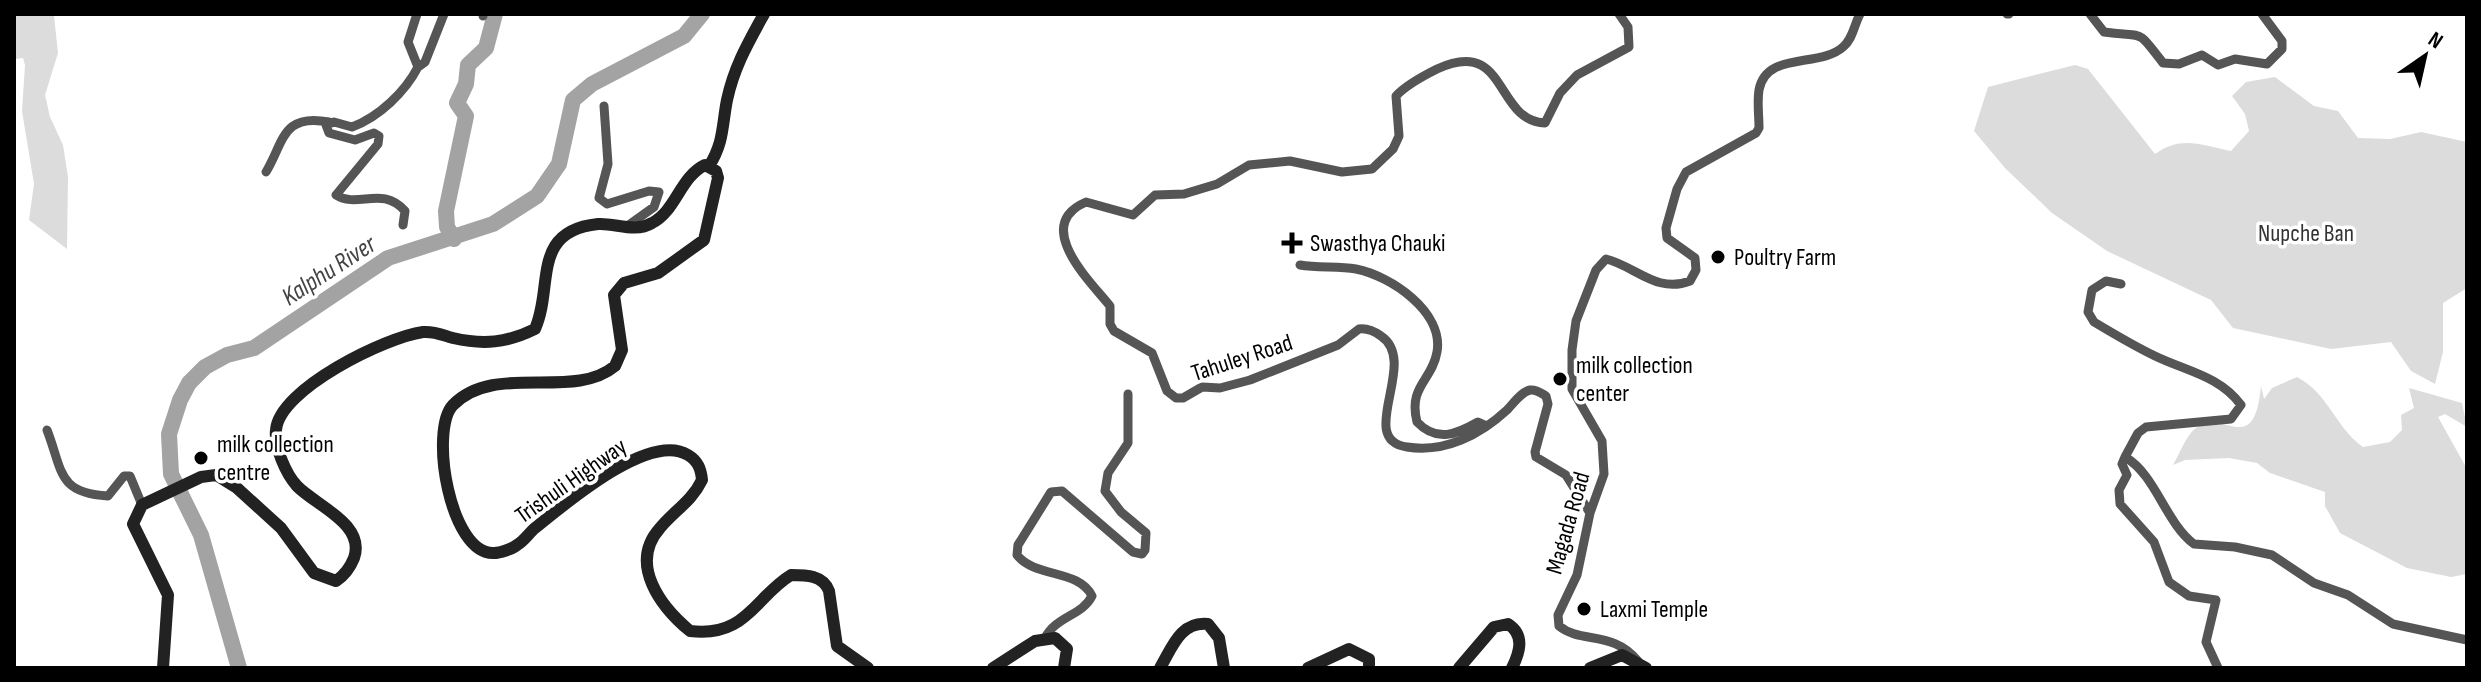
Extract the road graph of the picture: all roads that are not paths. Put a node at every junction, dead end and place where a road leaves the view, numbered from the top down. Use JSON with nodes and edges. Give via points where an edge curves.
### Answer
{"nodes":[{"id":1,"x":417,"y":14,"type":"edge"},
{"id":2,"x":444,"y":14,"type":"edge"},
{"id":3,"x":764,"y":14,"type":"edge"},
{"id":4,"x":1619,"y":14,"type":"edge"},
{"id":5,"x":1860,"y":14,"type":"edge"},
{"id":6,"x":2090,"y":14,"type":"edge"},
{"id":7,"x":2262,"y":14,"type":"edge"},
{"id":8,"x":418,"y":67,"type":"junction"},
{"id":9,"x":604,"y":106,"type":"dead end"},
{"id":10,"x":329,"y":122,"type":"junction"},
{"id":11,"x":709,"y":166,"type":"junction"},
{"id":12,"x":266,"y":172,"type":"dead end"},
{"id":13,"x":403,"y":225,"type":"dead end"},
{"id":14,"x":626,"y":227,"type":"junction"},
{"id":15,"x":1300,"y":265,"type":"dead end"},
{"id":16,"x":2121,"y":284,"type":"dead end"},
{"id":17,"x":1128,"y":394,"type":"dead end"},
{"id":18,"x":1487,"y":426,"type":"junction"},
{"id":19,"x":47,"y":430,"type":"dead end"},
{"id":20,"x":2125,"y":457,"type":"junction"},
{"id":21,"x":142,"y":505,"type":"junction"},
{"id":22,"x":1590,"y":513,"type":"junction"},
{"id":23,"x":1045,"y":638,"type":"junction"},
{"id":24,"x":2467,"y":640,"type":"edge"},
{"id":25,"x":1643,"y":666,"type":"edge"},
{"id":26,"x":163,"y":668,"type":"edge"},
{"id":27,"x":868,"y":668,"type":"edge"},
{"id":28,"x":993,"y":668,"type":"edge"},
{"id":29,"x":1064,"y":668,"type":"edge"},
{"id":30,"x":1160,"y":668,"type":"edge"},
{"id":31,"x":1224,"y":668,"type":"edge"},
{"id":32,"x":1308,"y":668,"type":"edge"},
{"id":33,"x":1369,"y":668,"type":"edge"},
{"id":34,"x":1459,"y":668,"type":"edge"},
{"id":35,"x":1512,"y":668,"type":"edge"},
{"id":36,"x":1590,"y":668,"type":"edge"},
{"id":37,"x":2218,"y":668,"type":"edge"}],
"edges":[{"from":1,"to":8,"type":"street","via":[[408,42]]},
{"from":2,"to":8,"type":"street","via":[[425,62]]},
{"from":3,"to":11,"type":"street","via":[[737,63],[723,140]]},
{"from":4,"to":18,"type":"street","name":"Tahuley Road","via":[[1628,27],[1629,47],[1577,75],[1560,93],[1545,123],[1532,123],[1521,113],[1492,72],[1468,60],[1458,61],[1396,96],[1399,136],[1372,169],[1342,172],[1290,161],[1249,165],[1217,184],[1184,194],[1155,195],[1133,215],[1086,202],[1065,224],[1078,272],[1110,306],[1114,331],[1152,353],[1167,391],[1176,398],[1202,387],[1250,380],[1343,343],[1362,328],[1387,341],[1393,353],[1386,421],[1393,442],[1411,448],[1443,446],[1469,439]]},
{"from":5,"to":22,"type":"street","name":"Magada Road","via":[[1851,39],[1833,54],[1788,63],[1765,76],[1756,133],[1695,165],[1679,181],[1667,238],[1695,258],[1690,281],[1651,281],[1611,259],[1596,270],[1576,321],[1572,350],[1572,389],[1604,453],[1604,474]]},
{"from":6,"to":7,"type":"street","via":[[2104,32],[2146,38],[2163,63],[2179,64],[2202,55],[2218,65],[2235,59],[2267,64],[2276,58],[2282,41]]},
{"from":8,"to":10,"type":"street","via":[[403,89],[369,119],[352,127]]},
{"from":9,"to":14,"type":"street","via":[[608,164],[599,198],[607,204],[659,192],[654,207]]},
{"from":10,"to":12,"type":"street","via":[[292,127],[278,142]]},
{"from":10,"to":13,"type":"street","via":[[329,133],[355,140],[374,133],[379,140],[336,195],[345,200],[373,196],[394,203],[405,211]]},
{"from":11,"to":14,"type":"street","via":[[700,167],[668,212],[654,222]]},
{"from":11,"to":27,"type":"street","name":"Trishuli Highway","via":[[718,178],[704,240],[658,273],[624,283],[614,295],[622,350],[615,366],[572,379],[500,383],[451,407],[443,450],[458,522],[484,551],[507,549],[623,465],[656,452],[684,453],[696,462],[702,480],[660,527],[649,555],[652,586],[674,617],[690,631],[726,627],[752,613],[791,575],[811,576],[827,584],[837,646]]},
{"from":14,"to":21,"type":"street","via":[[597,224],[556,243],[535,329],[491,343],[436,332],[410,336],[345,361],[287,408],[276,431],[285,468],[355,540],[352,564],[336,581],[314,573],[281,528],[224,479],[204,476]]},
{"from":15,"to":18,"type":"street","via":[[1370,273],[1420,305],[1437,334],[1437,346],[1414,399],[1417,422],[1433,434],[1446,435],[1478,422]]},
{"from":16,"to":20,"type":"street","via":[[2106,281],[2092,290],[2088,312],[2094,322],[2155,357],[2214,380],[2241,405],[2231,419],[2146,427]]},
{"from":17,"to":23,"type":"street","via":[[1128,443],[1108,473],[1105,491],[1146,533],[1145,550],[1133,552],[1062,491],[1051,492],[1017,555],[1031,568],[1083,586],[1092,596],[1085,608],[1050,627]]},
{"from":18,"to":22,"type":"street","name":"Tahuley Road","via":[[1526,390],[1546,396],[1536,457],[1566,475]]},
{"from":19,"to":21,"type":"street","via":[[71,488],[108,496],[124,476],[130,476]]},
{"from":20,"to":24,"type":"street","via":[[2194,544],[2272,555],[2393,624]]},
{"from":20,"to":37,"type":"street","via":[[2120,504],[2154,542],[2169,582],[2189,596],[2216,600],[2206,642]]},
{"from":21,"to":26,"type":"street","via":[[133,524],[168,595]]},
{"from":22,"to":25,"type":"street","name":"Magada Road","via":[[1559,626],[1620,646]]},
{"from":23,"to":28,"type":"street"},
{"from":23,"to":29,"type":"street","via":[[1067,649]]},
{"from":25,"to":36,"type":"street","via":[[1622,655]]},
{"from":30,"to":31,"type":"street","via":[[1181,632],[1197,623],[1208,624],[1219,638]]},
{"from":32,"to":33,"type":"street","via":[[1349,649],[1369,659]]},
{"from":34,"to":35,"type":"street","via":[[1499,624],[1513,627],[1520,640]]}]}
